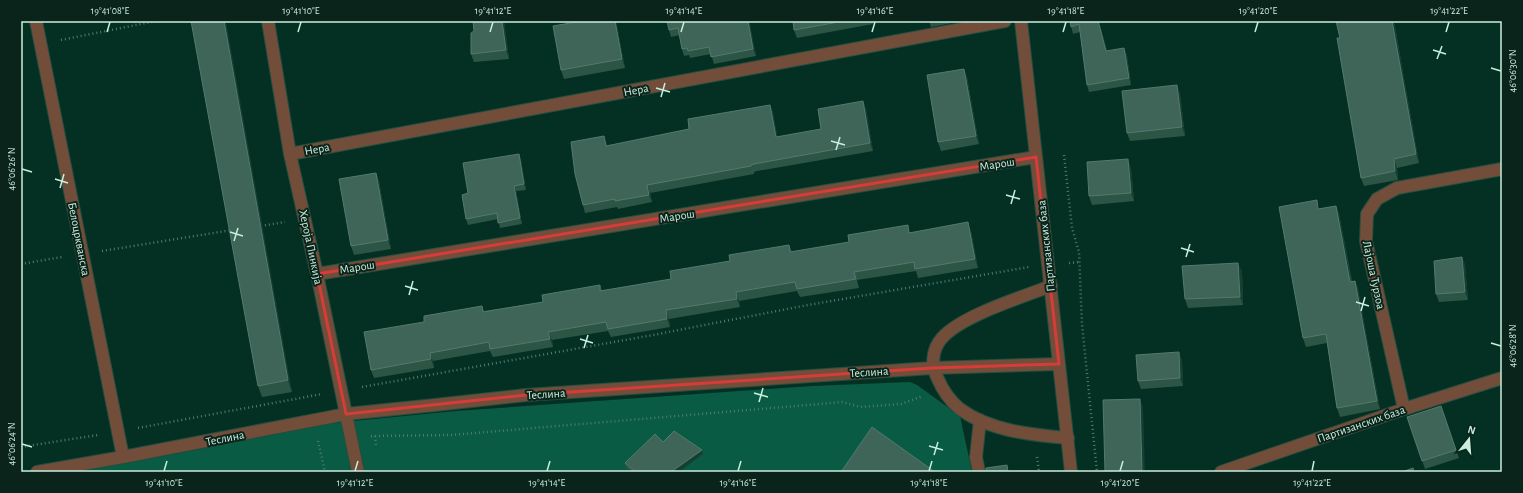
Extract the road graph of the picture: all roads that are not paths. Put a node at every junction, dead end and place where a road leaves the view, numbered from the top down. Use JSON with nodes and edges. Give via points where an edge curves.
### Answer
{"nodes":[{"id":1,"x":36,"y":21,"type":"edge"},
{"id":2,"x":268,"y":21,"type":"edge"},
{"id":3,"x":1005,"y":21,"type":"edge"},
{"id":4,"x":1021,"y":21,"type":"edge"},
{"id":5,"x":290,"y":154,"type":"junction"},
{"id":6,"x":1036,"y":158,"type":"junction"},
{"id":7,"x":1502,"y":169,"type":"edge"},
{"id":8,"x":317,"y":274,"type":"junction"},
{"id":9,"x":1051,"y":286,"type":"junction"},
{"id":10,"x":1059,"y":364,"type":"junction"},
{"id":11,"x":932,"y":368,"type":"junction"},
{"id":12,"x":1502,"y":378,"type":"edge"},
{"id":13,"x":1404,"y":409,"type":"junction"},
{"id":14,"x":346,"y":414,"type":"junction"},
{"id":15,"x":980,"y":420,"type":"junction"},
{"id":16,"x":1068,"y":438,"type":"junction"},
{"id":17,"x":123,"y":457,"type":"junction"},
{"id":18,"x":37,"y":472,"type":"edge"},
{"id":19,"x":358,"y":472,"type":"edge"},
{"id":20,"x":979,"y":472,"type":"edge"},
{"id":21,"x":1072,"y":472,"type":"edge"},
{"id":22,"x":1221,"y":472,"type":"edge"}],
"edges":[{"from":1,"to":17,"type":"street","name":"Белоцркванска"},
{"from":2,"to":5,"type":"street","name":"Хероја Пинкија"},
{"from":3,"to":5,"type":"street","name":"Нера"},
{"from":4,"to":6,"type":"street","name":"Партизанских база"},
{"from":5,"to":8,"type":"street","name":"Хероја Пинкија"},
{"from":6,"to":8,"type":"street","name":"Марош"},
{"from":6,"to":9,"type":"street","name":"Партизанских база"},
{"from":7,"to":13,"type":"street","name":"Лајоша Турзоа","via":[[1398,188],[1377,199],[1367,214],[1366,241]]},
{"from":8,"to":14,"type":"street","name":"Хероја Пинкија"},
{"from":9,"to":10,"type":"street","name":"Партизанских база"},
{"from":9,"to":11,"type":"street","via":[[972,317],[954,329],[941,338],[934,352]]},
{"from":10,"to":11,"type":"street","name":"Теслина"},
{"from":10,"to":16,"type":"street","name":"Партизанских база"},
{"from":11,"to":14,"type":"street","name":"Теслина","via":[[526,395]]},
{"from":11,"to":15,"type":"street","via":[[946,393],[960,408]]},
{"from":12,"to":13,"type":"street","name":"Партизанских база"},
{"from":13,"to":22,"type":"street","name":"Партизанских база"},
{"from":14,"to":17,"type":"street","name":"Теслина"},
{"from":14,"to":19,"type":"street","name":"Хероја Пинкија"},
{"from":15,"to":16,"type":"street","via":[[1035,435]]},
{"from":15,"to":20,"type":"street","via":[[976,457]]},
{"from":16,"to":21,"type":"street","name":"Партизанских база"},
{"from":17,"to":18,"type":"street","name":"Теслина"}]}
